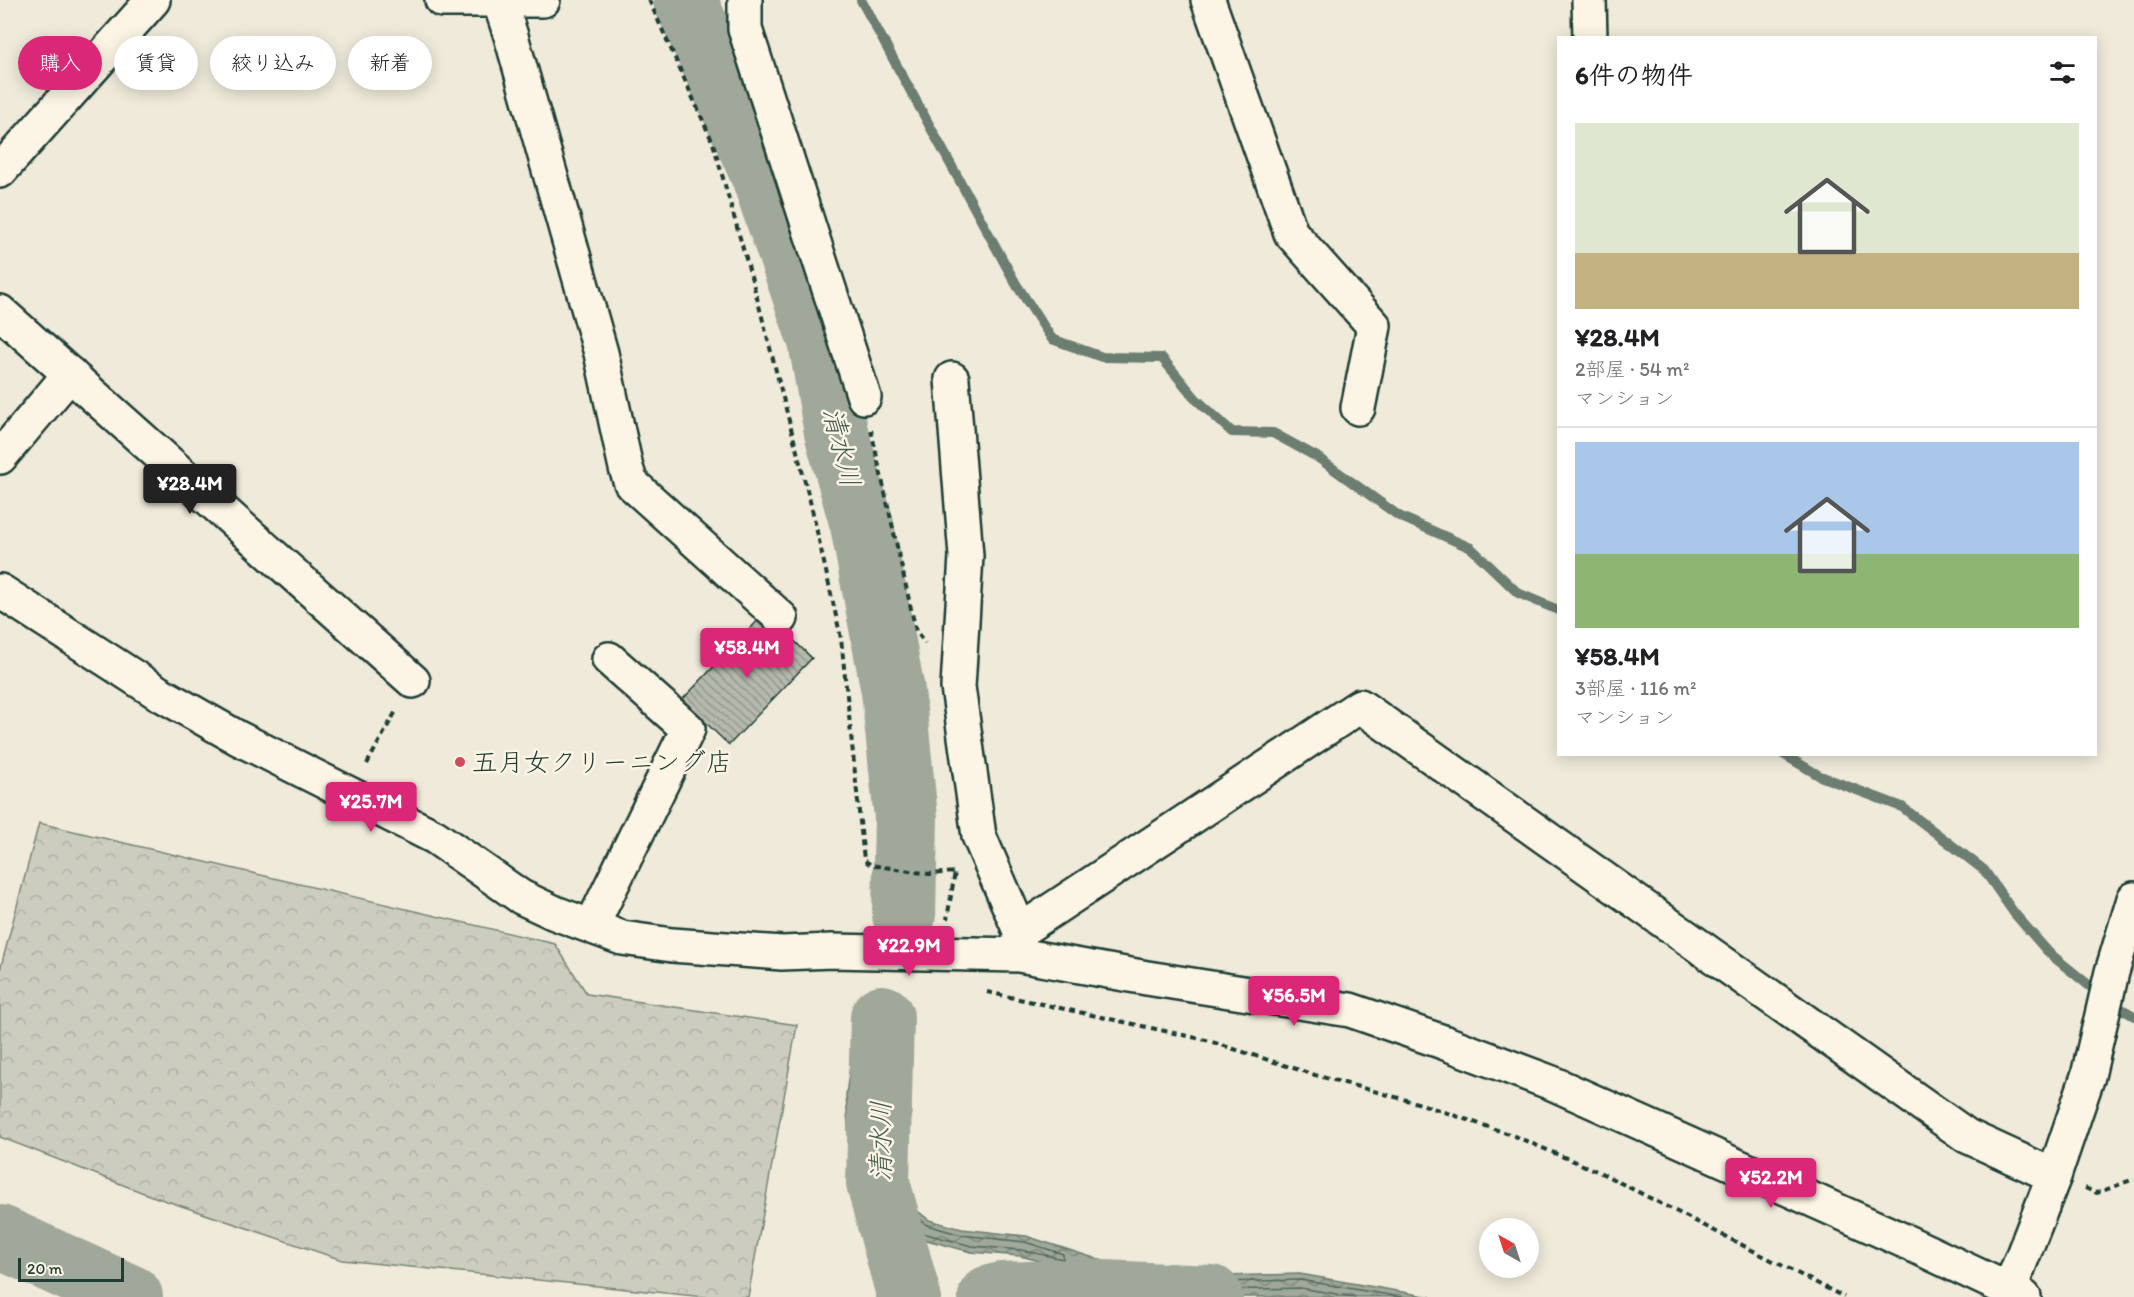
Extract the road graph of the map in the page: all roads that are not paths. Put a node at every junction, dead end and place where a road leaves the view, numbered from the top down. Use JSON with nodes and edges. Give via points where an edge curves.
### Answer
{"nodes":[{"id":1,"x":153,"y":0,"type":"edge"},
{"id":2,"x":442,"y":0,"type":"edge"},
{"id":3,"x":499,"y":0,"type":"edge"},
{"id":4,"x":543,"y":0,"type":"edge"},
{"id":5,"x":746,"y":0,"type":"edge"},
{"id":6,"x":1208,"y":0,"type":"edge"},
{"id":7,"x":1588,"y":0,"type":"edge"},
{"id":8,"x":1590,"y":36,"type":"edge"},
{"id":9,"x":0,"y":171,"type":"edge"},
{"id":10,"x":0,"y":312,"type":"edge"},
{"id":11,"x":70,"y":374,"type":"junction"},
{"id":12,"x":952,"y":379,"type":"dead end"},
{"id":13,"x":864,"y":397,"type":"road end"},
{"id":14,"x":1358,"y":408,"type":"dead end"},
{"id":15,"x":0,"y":457,"type":"edge"},
{"id":16,"x":0,"y":591,"type":"edge"},
{"id":17,"x":781,"y":618,"type":"dead end"},
{"id":18,"x":609,"y":659,"type":"dead end"},
{"id":19,"x":412,"y":681,"type":"road end"},
{"id":20,"x":2134,"y":899,"type":"edge"},
{"id":21,"x":596,"y":928,"type":"junction"},
{"id":22,"x":1019,"y":943,"type":"junction"},
{"id":23,"x":2054,"y":1176,"type":"junction"},
{"id":24,"x":2017,"y":1294,"type":"edge"}],
"edges":[{"from":1,"to":9,"type":"street"},
{"from":2,"to":3,"type":"street"},
{"from":3,"to":4,"type":"street"},
{"from":3,"to":17,"type":"street","via":[[601,353],[631,483]]},
{"from":5,"to":13,"type":"street","via":[[745,29]]},
{"from":6,"to":14,"type":"street","via":[[1291,233],[1374,326]]},
{"from":7,"to":8,"type":"street"},
{"from":10,"to":11,"type":"street"},
{"from":11,"to":15,"type":"street"},
{"from":11,"to":19,"type":"street"},
{"from":12,"to":22,"type":"street","via":[[966,556],[958,687],[979,836]]},
{"from":16,"to":21,"type":"street","via":[[157,692],[238,738],[435,837],[521,897]]},
{"from":18,"to":21,"type":"street","via":[[688,729],[598,911]]},
{"from":20,"to":23,"type":"street","via":[[2088,1076]]},
{"from":21,"to":22,"type":"street","via":[[622,938],[672,945],[782,953]]},
{"from":22,"to":23,"type":"street","via":[[1360,706],[1967,1136]]},
{"from":22,"to":24,"type":"street","via":[[1147,978],[1350,1010],[1422,1035],[1552,1083]]},
{"from":23,"to":24,"type":"street"}]}
